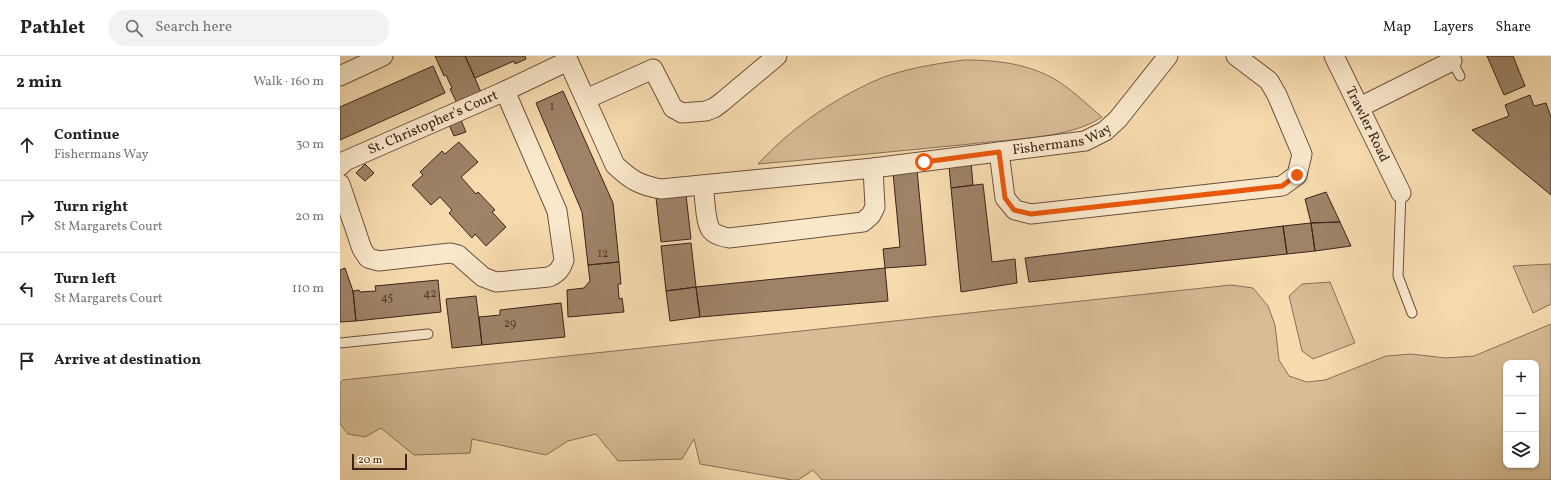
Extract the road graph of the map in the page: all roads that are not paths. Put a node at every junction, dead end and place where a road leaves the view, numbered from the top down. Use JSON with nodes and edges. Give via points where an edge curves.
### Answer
{"nodes":[{"id":1,"x":383,"y":56,"type":"edge"},
{"id":2,"x":777,"y":56,"type":"edge"},
{"id":3,"x":1236,"y":56,"type":"edge"},
{"id":4,"x":1334,"y":56,"type":"edge"},
{"id":5,"x":567,"y":59,"type":"edge"},
{"id":6,"x":1159,"y":59,"type":"edge"},
{"id":7,"x":650,"y":62,"type":"edge"},
{"id":8,"x":1454,"y":64,"type":"edge"},
{"id":9,"x":340,"y":76,"type":"edge"},
{"id":10,"x":504,"y":91,"type":"junction"},
{"id":11,"x":586,"y":100,"type":"junction"},
{"id":12,"x":1360,"y":107,"type":"junction"},
{"id":13,"x":999,"y":152,"type":"junction"},
{"id":14,"x":340,"y":166,"type":"edge"},
{"id":15,"x":873,"y":168,"type":"junction"},
{"id":16,"x":340,"y":184,"type":"edge"},
{"id":17,"x":703,"y":185,"type":"junction"},
{"id":18,"x":1401,"y":193,"type":"joint"},
{"id":19,"x":1412,"y":313,"type":"dead end"},
{"id":20,"x":428,"y":334,"type":"dead end"},
{"id":21,"x":340,"y":343,"type":"edge"}],
"edges":[{"from":1,"to":9,"type":"street"},
{"from":2,"to":7,"type":"street","via":[[714,108],[682,113],[673,108]]},
{"from":3,"to":13,"type":"street","via":[[1269,81],[1302,154],[1297,175],[1282,186],[1031,214],[1014,210],[1005,198]]},
{"from":4,"to":12,"type":"street","name":"Trawler Road"},
{"from":5,"to":10,"type":"street","name":"St. Christopher's Court"},
{"from":5,"to":11,"type":"street","name":"Fishermans Way"},
{"from":6,"to":13,"type":"street","name":"Fishermans Way","via":[[1118,119],[1105,131],[1085,141]]},
{"from":7,"to":11,"type":"street"},
{"from":8,"to":12,"type":"street"},
{"from":10,"to":14,"type":"street","name":"St. Christopher's Court","via":[[345,161]]},
{"from":10,"to":16,"type":"street","name":"St. Christopher's Court","via":[[557,211],[564,260],[557,273],[496,282],[483,276],[458,255],[450,253],[379,261],[368,258],[362,249]]},
{"from":11,"to":17,"type":"street","name":"Fishermans Way","via":[[615,165],[628,177],[644,186],[661,189]]},
{"from":12,"to":18,"type":"street","name":"Trawler Road"},
{"from":13,"to":15,"type":"street","name":"Fishermans Way"},
{"from":15,"to":17,"type":"street","name":"Fishermans Way"},
{"from":15,"to":17,"type":"street","via":[[875,207],[863,222],[729,238],[719,236],[711,230]]},
{"from":18,"to":19,"type":"lane","via":[[1398,276]]},
{"from":20,"to":21,"type":"lane"}]}
